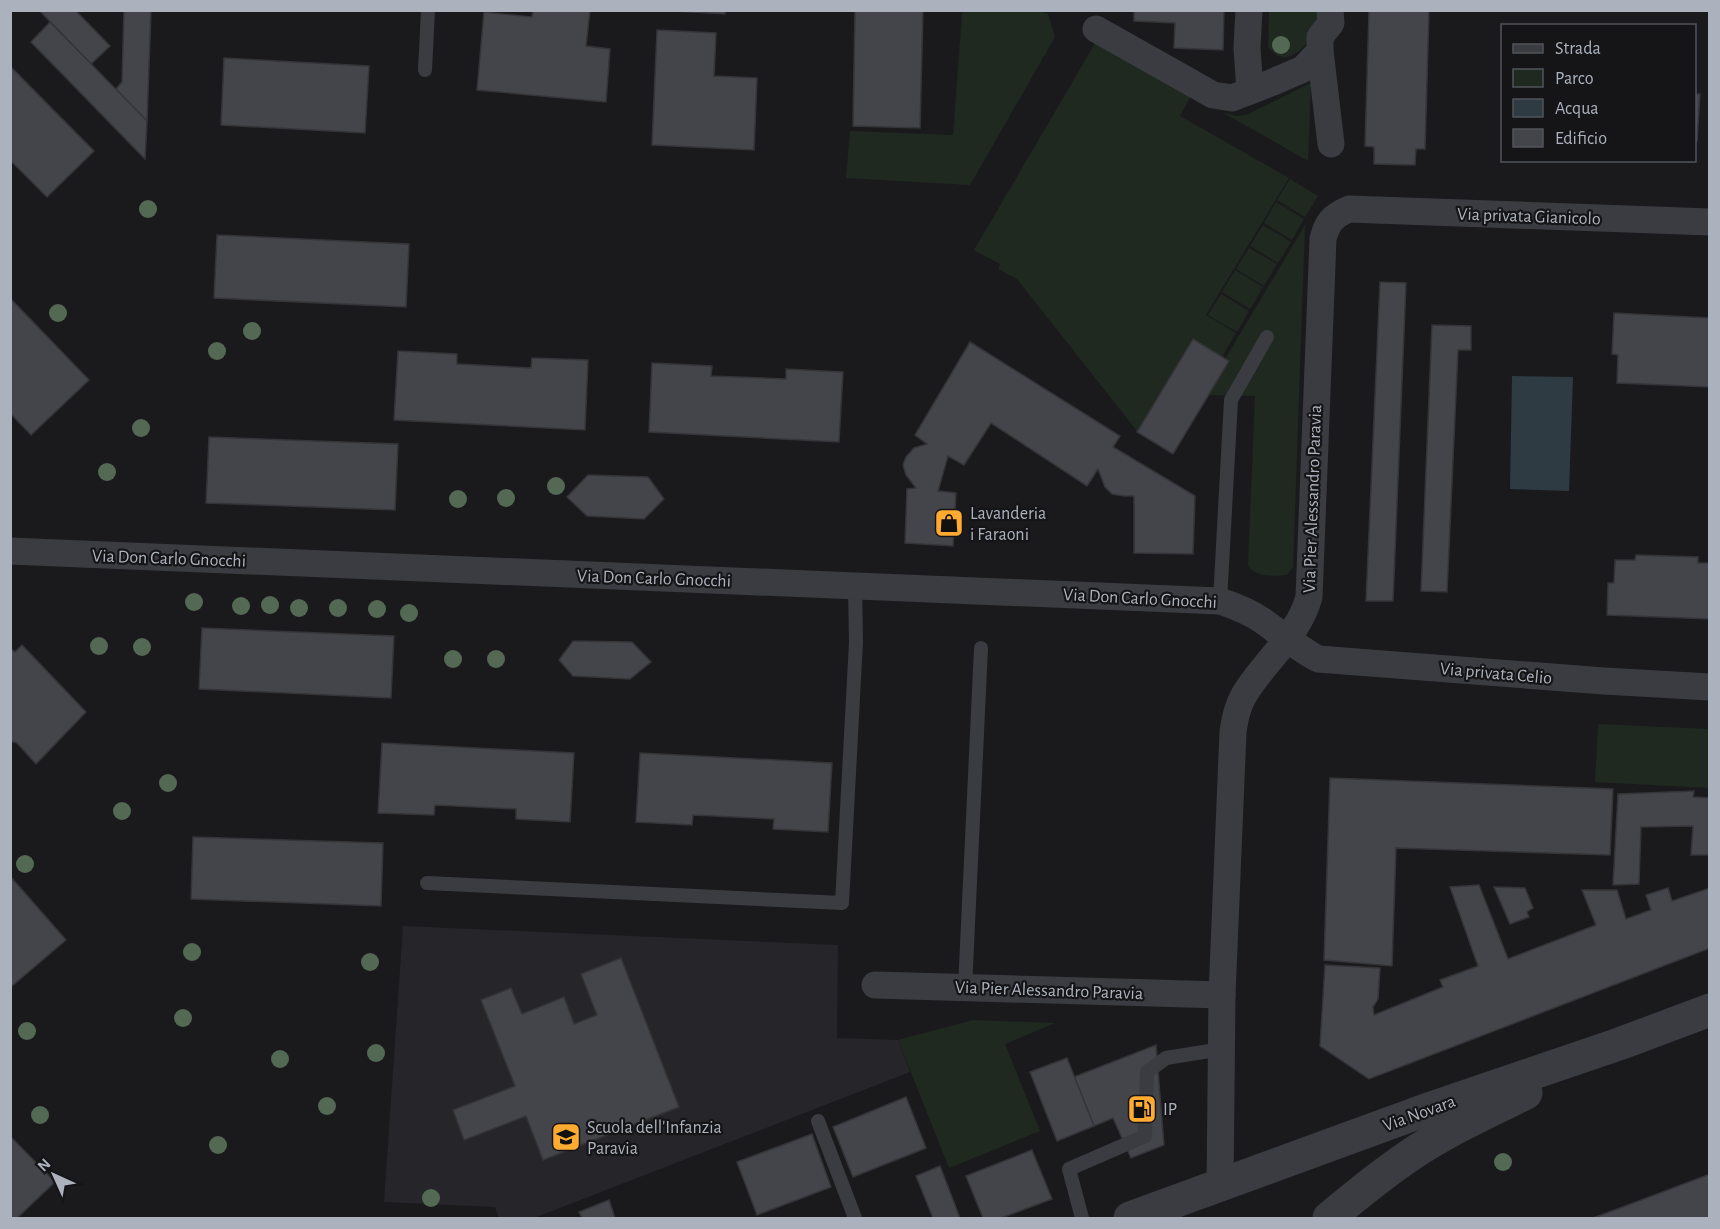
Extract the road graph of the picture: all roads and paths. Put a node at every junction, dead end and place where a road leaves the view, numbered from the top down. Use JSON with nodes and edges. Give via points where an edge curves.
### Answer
{"nodes":[{"id":1,"x":428,"y":10,"type":"edge"},
{"id":2,"x":1249,"y":10,"type":"edge"},
{"id":3,"x":1330,"y":10,"type":"edge"},
{"id":4,"x":1096,"y":29,"type":"dead end"},
{"id":5,"x":1320,"y":51,"type":"junction"},
{"id":6,"x":425,"y":70,"type":"dead end"},
{"id":7,"x":1250,"y":91,"type":"junction"},
{"id":8,"x":1331,"y":144,"type":"dead end"},
{"id":9,"x":1349,"y":209,"type":"joint"},
{"id":10,"x":1710,"y":222,"type":"edge"},
{"id":11,"x":1267,"y":337,"type":"dead end"},
{"id":12,"x":10,"y":551,"type":"edge"},
{"id":13,"x":855,"y":586,"type":"junction"},
{"id":14,"x":1220,"y":600,"type":"junction"},
{"id":15,"x":1287,"y":640,"type":"junction"},
{"id":16,"x":981,"y":648,"type":"dead end"},
{"id":17,"x":1710,"y":687,"type":"edge"},
{"id":18,"x":427,"y":883,"type":"dead end"},
{"id":19,"x":875,"y":985,"type":"dead end"},
{"id":20,"x":965,"y":988,"type":"junction"},
{"id":21,"x":1222,"y":995,"type":"junction"},
{"id":22,"x":1710,"y":1010,"type":"edge"},
{"id":23,"x":1619,"y":1044,"type":"junction"},
{"id":24,"x":1222,"y":1050,"type":"junction"},
{"id":25,"x":818,"y":1121,"type":"dead end"},
{"id":26,"x":1220,"y":1187,"type":"junction"},
{"id":27,"x":855,"y":1218,"type":"edge"},
{"id":28,"x":1082,"y":1218,"type":"edge"},
{"id":29,"x":1130,"y":1218,"type":"edge"},
{"id":30,"x":1329,"y":1218,"type":"edge"}],
"edges":[{"from":1,"to":6,"type":"lane"},
{"from":2,"to":7,"type":"street"},
{"from":3,"to":5,"type":"street","via":[[1330,23],[1320,37]]},
{"from":4,"to":7,"type":"street","via":[[1213,95],[1232,98]]},
{"from":5,"to":7,"type":"street","via":[[1303,69]]},
{"from":5,"to":8,"type":"street"},
{"from":9,"to":10,"type":"street","name":"Via privata Gianicolo"},
{"from":9,"to":15,"type":"street","name":"Via Pier Alessandro Paravia","via":[[1326,225],[1323,239],[1309,597],[1305,612]]},
{"from":11,"to":14,"type":"lane","via":[[1231,400]]},
{"from":12,"to":13,"type":"street","name":"Via Don Carlo Gnocchi"},
{"from":13,"to":14,"type":"street","name":"Via Don Carlo Gnocchi"},
{"from":13,"to":18,"type":"lane","via":[[856,642],[842,903]]},
{"from":14,"to":15,"type":"street","name":"Via Don Carlo Gnocchi","via":[[1248,612]]},
{"from":15,"to":17,"type":"street","name":"Via privata Celio","via":[[1318,658]]},
{"from":15,"to":21,"type":"street","name":"Via Pier Alessandro Paravia","via":[[1243,696],[1233,732]]},
{"from":16,"to":20,"type":"lane"},
{"from":19,"to":20,"type":"street","name":"Via Pier Alessandro Paravia"},
{"from":20,"to":21,"type":"street","name":"Via Pier Alessandro Paravia"},
{"from":21,"to":24,"type":"street","name":"Via Pier Alessandro Paravia"},
{"from":22,"to":23,"type":"street","name":"Via Novara"},
{"from":23,"to":26,"type":"street","name":"Via Novara","via":[[1431,1108]]},
{"from":23,"to":30,"type":"street","name":"Via Novara","via":[[1437,1139]]},
{"from":24,"to":26,"type":"street","name":"Via Pier Alessandro Paravia"},
{"from":24,"to":28,"type":"lane","via":[[1166,1058],[1147,1072],[1145,1136],[1069,1169]]},
{"from":25,"to":27,"type":"lane"},
{"from":26,"to":29,"type":"street","name":"Via Novara"}]}
